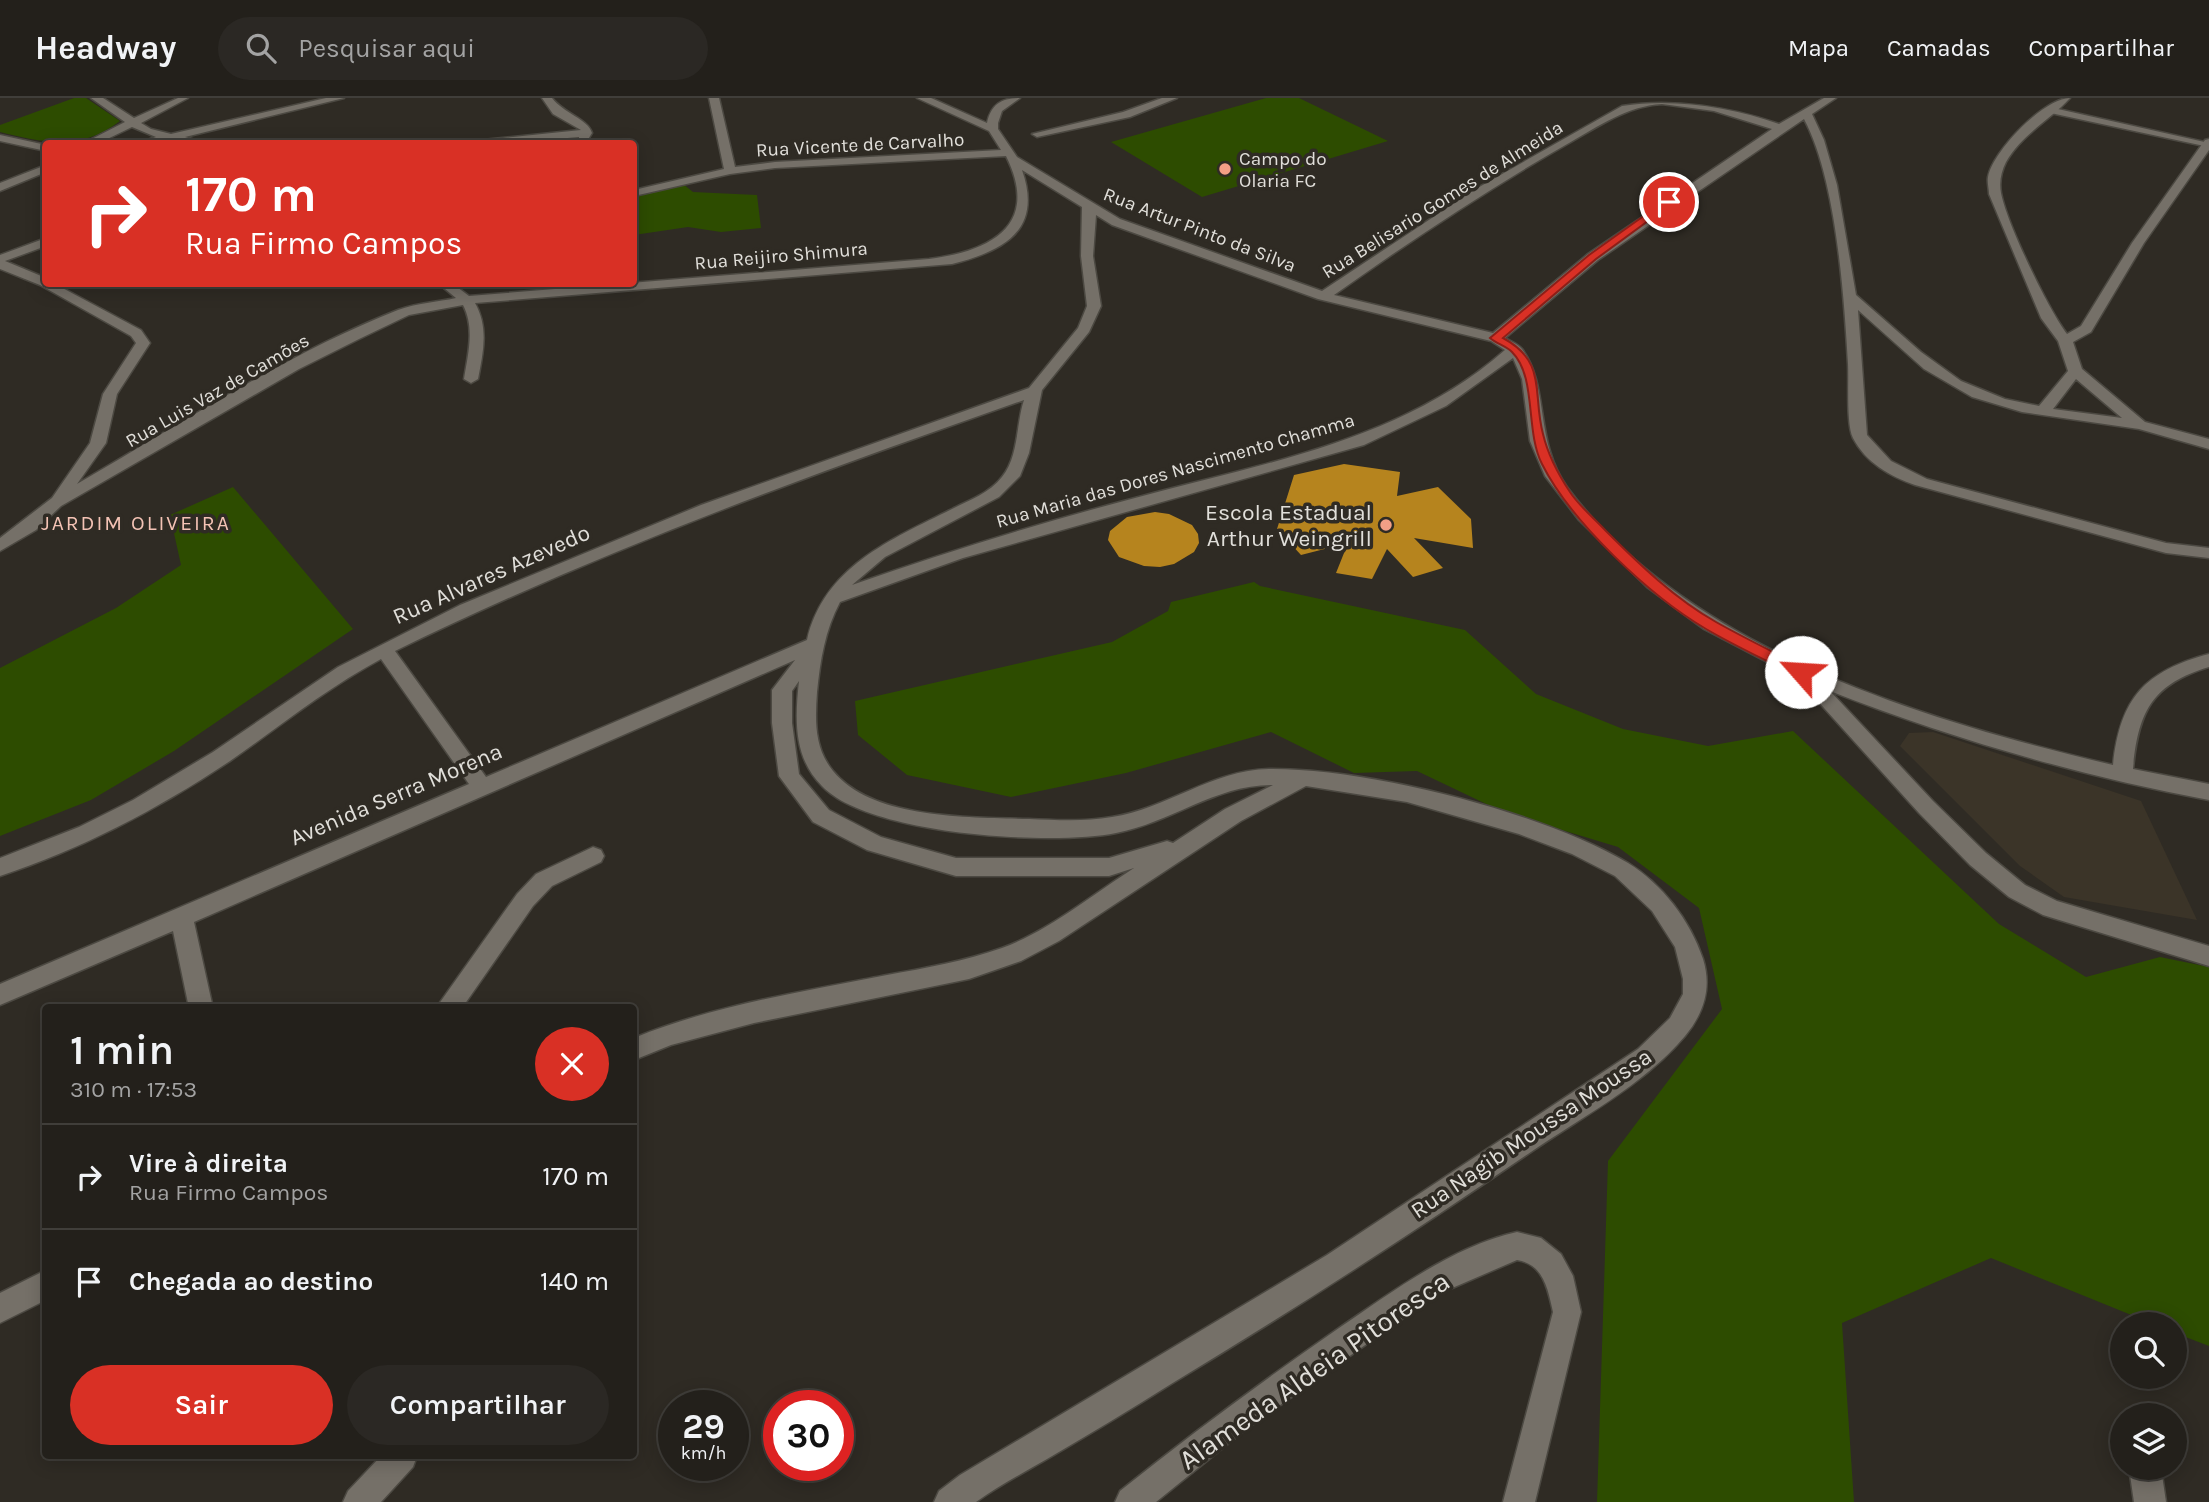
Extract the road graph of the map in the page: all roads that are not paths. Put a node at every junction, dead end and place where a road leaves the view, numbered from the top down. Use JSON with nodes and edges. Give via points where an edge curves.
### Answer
{"nodes":[{"id":1,"x":96,"y":98,"type":"edge"},
{"id":2,"x":339,"y":98,"type":"edge"},
{"id":3,"x":547,"y":98,"type":"edge"},
{"id":4,"x":714,"y":98,"type":"edge"},
{"id":5,"x":922,"y":98,"type":"edge"},
{"id":6,"x":1014,"y":98,"type":"edge"},
{"id":7,"x":1172,"y":98,"type":"edge"},
{"id":8,"x":1831,"y":98,"type":"edge"},
{"id":9,"x":2065,"y":98,"type":"edge"},
{"id":10,"x":184,"y":99,"type":"edge"},
{"id":11,"x":2049,"y":110,"type":"junction"},
{"id":12,"x":1807,"y":115,"type":"junction"},
{"id":13,"x":131,"y":122,"type":"junction"},
{"id":14,"x":1780,"y":128,"type":"junction"},
{"id":15,"x":993,"y":129,"type":"junction"},
{"id":16,"x":587,"y":133,"type":"junction"},
{"id":17,"x":1037,"y":134,"type":"dead end"},
{"id":18,"x":167,"y":135,"type":"junction"},
{"id":19,"x":0,"y":138,"type":"edge"},
{"id":20,"x":96,"y":140,"type":"edge"},
{"id":21,"x":153,"y":140,"type":"edge"},
{"id":22,"x":187,"y":140,"type":"edge"},
{"id":23,"x":499,"y":140,"type":"edge"},
{"id":24,"x":580,"y":140,"type":"edge"},
{"id":25,"x":2208,"y":144,"type":"edge"},
{"id":26,"x":42,"y":147,"type":"edge"},
{"id":27,"x":1010,"y":156,"type":"junction"},
{"id":28,"x":42,"y":170,"type":"edge"},
{"id":29,"x":730,"y":171,"type":"junction"},
{"id":30,"x":0,"y":187,"type":"edge"},
{"id":31,"x":637,"y":192,"type":"edge"},
{"id":32,"x":1088,"y":206,"type":"junction"},
{"id":33,"x":42,"y":244,"type":"edge"},
{"id":34,"x":0,"y":262,"type":"edge"},
{"id":35,"x":42,"y":281,"type":"edge"},
{"id":36,"x":637,"y":286,"type":"edge"},
{"id":37,"x":53,"y":287,"type":"edge"},
{"id":38,"x":449,"y":287,"type":"edge"},
{"id":39,"x":629,"y":287,"type":"edge"},
{"id":40,"x":1323,"y":296,"type":"junction"},
{"id":41,"x":1852,"y":298,"type":"junction"},
{"id":42,"x":468,"y":300,"type":"junction"},
{"id":43,"x":1496,"y":338,"type":"junction"},
{"id":44,"x":2065,"y":341,"type":"junction"},
{"id":45,"x":1515,"y":349,"type":"junction"},
{"id":46,"x":2075,"y":371,"type":"junction"},
{"id":47,"x":471,"y":379,"type":"dead end"},
{"id":48,"x":1034,"y":390,"type":"junction"},
{"id":49,"x":2043,"y":411,"type":"junction"},
{"id":50,"x":2140,"y":425,"type":"junction"},
{"id":51,"x":2209,"y":444,"type":"edge"},
{"id":52,"x":55,"y":503,"type":"junction"},
{"id":53,"x":0,"y":546,"type":"edge"},
{"id":54,"x":2209,"y":553,"type":"edge"},
{"id":55,"x":829,"y":600,"type":"junction"},
{"id":56,"x":813,"y":646,"type":"junction"},
{"id":57,"x":384,"y":649,"type":"junction"},
{"id":58,"x":2209,"y":660,"type":"edge"},
{"id":59,"x":1801,"y":672,"type":"junction"},
{"id":60,"x":1308,"y":775,"type":"junction"},
{"id":61,"x":2122,"y":776,"type":"junction"},
{"id":62,"x":482,"y":786,"type":"junction"},
{"id":63,"x":2209,"y":792,"type":"edge"},
{"id":64,"x":1189,"y":844,"type":"junction"},
{"id":65,"x":593,"y":856,"type":"dead end"},
{"id":66,"x":0,"y":867,"type":"edge"},
{"id":67,"x":181,"y":915,"type":"junction"},
{"id":68,"x":2209,"y":956,"type":"edge"},
{"id":69,"x":0,"y":995,"type":"edge"},
{"id":70,"x":200,"y":1004,"type":"edge"},
{"id":71,"x":451,"y":1004,"type":"edge"},
{"id":72,"x":637,"y":1048,"type":"edge"},
{"id":73,"x":42,"y":1286,"type":"edge"},
{"id":74,"x":0,"y":1309,"type":"edge"},
{"id":75,"x":399,"y":1459,"type":"edge"},
{"id":76,"x":2147,"y":1480,"type":"edge"},
{"id":77,"x":359,"y":1502,"type":"edge"},
{"id":78,"x":950,"y":1502,"type":"edge"},
{"id":79,"x":1131,"y":1502,"type":"edge"},
{"id":80,"x":1519,"y":1502,"type":"edge"},
{"id":81,"x":2150,"y":1502,"type":"edge"}],
"edges":[{"from":1,"to":13,"type":"street"},
{"from":2,"to":18,"type":"street"},
{"from":3,"to":16,"type":"street","via":[[550,106],[581,123]]},
{"from":4,"to":29,"type":"street"},
{"from":5,"to":15,"type":"street"},
{"from":6,"to":15,"type":"street","via":[[997,108]]},
{"from":7,"to":17,"type":"street","via":[[1126,115]]},
{"from":8,"to":12,"type":"street"},
{"from":9,"to":11,"type":"street"},
{"from":10,"to":13,"type":"street"},
{"from":11,"to":25,"type":"lane"},
{"from":11,"to":44,"type":"street","via":[[2008,148],[1994,177],[2005,221],[2048,318]]},
{"from":12,"to":14,"type":"street"},
{"from":12,"to":41,"type":"street","via":[[1817,131],[1833,196]]},
{"from":13,"to":18,"type":"street","via":[[147,132]]},
{"from":13,"to":20,"type":"street"},
{"from":14,"to":40,"type":"street","name":"Rua Belisario Gomes de Almeida","via":[[1725,109],[1681,102],[1645,102],[1614,113],[1488,187]]},
{"from":14,"to":43,"type":"street","via":[[1593,257]]},
{"from":15,"to":27,"type":"street","name":"Rua Artur Pinto da Silva"},
{"from":16,"to":23,"type":"street"},
{"from":16,"to":24,"type":"street"},
{"from":18,"to":21,"type":"street"},
{"from":18,"to":22,"type":"street"},
{"from":19,"to":26,"type":"street"},
{"from":25,"to":44,"type":"street","via":[[2138,243],[2086,329]]},
{"from":27,"to":29,"type":"street","name":"Rua Vicente de Carvalho","via":[[845,159]]},
{"from":27,"to":32,"type":"street","name":"Rua Artur Pinto da Silva"},
{"from":27,"to":36,"type":"street","name":"Rua Reijiro Shimura","via":[[1024,182],[1020,216],[1008,236],[980,255]]},
{"from":28,"to":30,"type":"street"},
{"from":29,"to":31,"type":"street","name":"Rua Vicente de Carvalho"},
{"from":32,"to":40,"type":"street","name":"Rua Artur Pinto da Silva","via":[[1140,231]]},
{"from":32,"to":48,"type":"street","name":"Rua Nagib Moussa Moussa","via":[[1094,225],[1086,248],[1096,301],[1083,332]]},
{"from":33,"to":34,"type":"street"},
{"from":34,"to":35,"type":"street"},
{"from":37,"to":52,"type":"street","via":[[135,332],[143,343],[110,394],[98,443]]},
{"from":38,"to":42,"type":"street"},
{"from":39,"to":42,"type":"street","name":"Rua Reijiro Shimura"},
{"from":40,"to":43,"type":"street","name":"Rua Artur Pinto da Silva"},
{"from":41,"to":49,"type":"street","via":[[1954,383],[2010,406]]},
{"from":41,"to":54,"type":"street","via":[[1859,435],[1881,463],[1921,482],[2166,548]]},
{"from":42,"to":47,"type":"street","via":[[476,313],[478,337]]},
{"from":42,"to":52,"type":"street","name":"Rua Luis Vaz de Camões","via":[[405,312],[355,336]]},
{"from":43,"to":45,"type":"street","name":"Rua Artur Pinto da Silva"},
{"from":44,"to":46,"type":"street"},
{"from":45,"to":55,"type":"street","name":"Rua Maria das Dores Nascimento Chamma","via":[[1478,380],[1358,442],[957,554]]},
{"from":45,"to":59,"type":"street","via":[[1527,364],[1536,432],[1546,462],[1566,496],[1629,561],[1709,625]]},
{"from":46,"to":49,"type":"street"},
{"from":46,"to":50,"type":"street"},
{"from":48,"to":55,"type":"street","name":"Rua Nagib Moussa Moussa","via":[[1015,472],[1006,484],[878,553]]},
{"from":48,"to":57,"type":"street","name":"Rua Alvares Azevedo","via":[[745,493],[570,564]]},
{"from":49,"to":50,"type":"street"},
{"from":50,"to":51,"type":"street"},
{"from":52,"to":53,"type":"street","name":"Rua Luis Vaz de Camões","via":[[30,527]]},
{"from":55,"to":56,"type":"street","name":"Rua Nagib Moussa Moussa"},
{"from":56,"to":60,"type":"street","name":"Rua Nagib Moussa Moussa","via":[[806,721],[813,760],[835,787],[867,805],[914,818],[965,826],[1114,825],[1154,814],[1223,783]]},
{"from":56,"to":62,"type":"street","name":"Avenida Serra Morena"},
{"from":56,"to":64,"type":"street","via":[[782,690],[782,723],[789,776],[821,816],[875,844],[956,867],[1110,867]]},
{"from":57,"to":62,"type":"street"},
{"from":57,"to":66,"type":"street","name":"Rua Alvares Azevedo","via":[[131,812],[67,843]]},
{"from":58,"to":61,"type":"street","via":[[2167,673],[2147,692],[2125,736]]},
{"from":59,"to":61,"type":"street","via":[[2020,749]]},
{"from":59,"to":68,"type":"street","via":[[1934,815],[2017,891],[2051,908]]},
{"from":60,"to":64,"type":"street"},
{"from":60,"to":78,"type":"street","name":"Rua Nagib Moussa Moussa","via":[[1417,797],[1593,853],[1647,888],[1680,935],[1695,970],[1692,1006],[1661,1043],[1513,1149],[1184,1363]]},
{"from":61,"to":63,"type":"street"},
{"from":62,"to":67,"type":"street","name":"Avenida Serra Morena"},
{"from":64,"to":72,"type":"street","via":[[1013,954],[969,969],[754,1012]]},
{"from":65,"to":71,"type":"street","via":[[544,880]]},
{"from":67,"to":69,"type":"street","name":"Avenida Serra Morena"},
{"from":67,"to":70,"type":"street"},
{"from":73,"to":74,"type":"street"},
{"from":75,"to":77,"type":"street"},
{"from":76,"to":81,"type":"street"},
{"from":79,"to":80,"type":"street","name":"Alameda Aldeia Pitoresca","via":[[1234,1419],[1426,1285],[1517,1246],[1542,1255],[1559,1276],[1567,1312]]}]}
